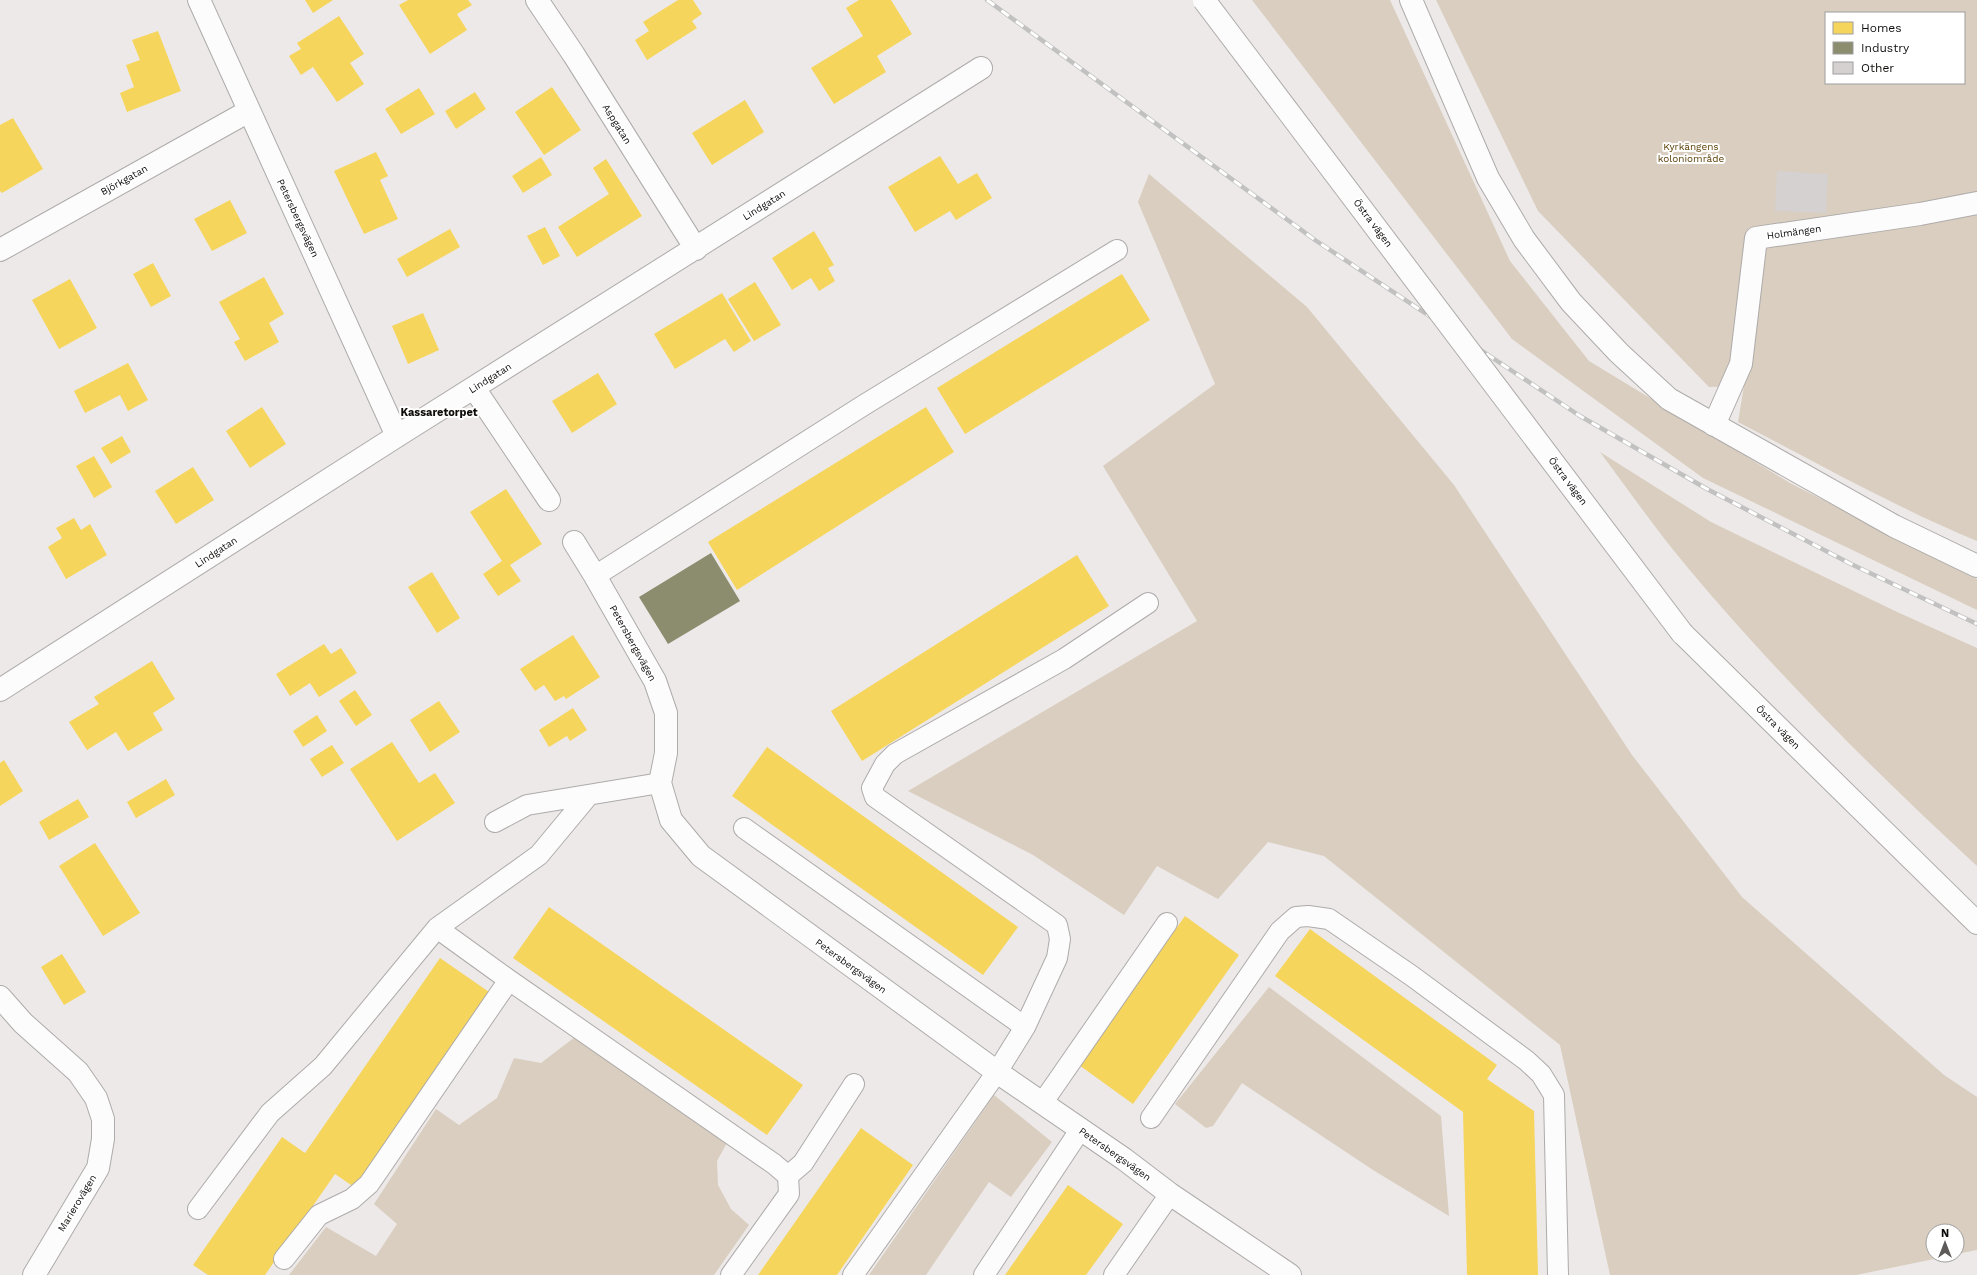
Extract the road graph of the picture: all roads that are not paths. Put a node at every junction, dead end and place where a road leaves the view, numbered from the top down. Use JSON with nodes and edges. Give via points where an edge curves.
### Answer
{"nodes":[{"id":1,"x":199,"y":0,"type":"edge"},
{"id":2,"x":537,"y":0,"type":"edge"},
{"id":3,"x":1204,"y":0,"type":"edge"},
{"id":4,"x":1411,"y":0,"type":"edge"},
{"id":5,"x":981,"y":68,"type":"dead end"},
{"id":6,"x":249,"y":111,"type":"junction"},
{"id":7,"x":1977,"y":203,"type":"edge"},
{"id":8,"x":696,"y":249,"type":"junction"},
{"id":9,"x":0,"y":250,"type":"edge"},
{"id":10,"x":1117,"y":250,"type":"dead end"},
{"id":11,"x":474,"y":388,"type":"junction"},
{"id":12,"x":1714,"y":425,"type":"junction"},
{"id":13,"x":397,"y":436,"type":"junction"},
{"id":14,"x":549,"y":500,"type":"dead end"},
{"id":15,"x":574,"y":542,"type":"dead end"},
{"id":16,"x":1977,"y":566,"type":"edge"},
{"id":17,"x":595,"y":576,"type":"junction"},
{"id":18,"x":1148,"y":603,"type":"dead end"},
{"id":19,"x":0,"y":690,"type":"edge"},
{"id":20,"x":660,"y":783,"type":"junction"},
{"id":21,"x":588,"y":796,"type":"junction"},
{"id":22,"x":495,"y":822,"type":"dead end"},
{"id":23,"x":744,"y":828,"type":"dead end"},
{"id":24,"x":1977,"y":923,"type":"edge"},
{"id":25,"x":1167,"y":924,"type":"dead end"},
{"id":26,"x":437,"y":928,"type":"junction"},
{"id":27,"x":509,"y":980,"type":"junction"},
{"id":28,"x":0,"y":997,"type":"edge"},
{"id":29,"x":1025,"y":1027,"type":"junction"},
{"id":30,"x":997,"y":1072,"type":"junction"},
{"id":31,"x":854,"y":1084,"type":"dead end"},
{"id":32,"x":1043,"y":1102,"type":"junction"},
{"id":33,"x":1151,"y":1118,"type":"dead end"},
{"id":34,"x":1080,"y":1130,"type":"junction"},
{"id":35,"x":788,"y":1176,"type":"junction"},
{"id":36,"x":1170,"y":1194,"type":"junction"},
{"id":37,"x":198,"y":1209,"type":"dead end"},
{"id":38,"x":284,"y":1259,"type":"dead end"},
{"id":39,"x":1286,"y":1274,"type":"edge"},
{"id":40,"x":34,"y":1275,"type":"edge"},
{"id":41,"x":731,"y":1275,"type":"edge"},
{"id":42,"x":853,"y":1275,"type":"edge"},
{"id":43,"x":984,"y":1275,"type":"edge"},
{"id":44,"x":1114,"y":1275,"type":"edge"},
{"id":45,"x":1558,"y":1275,"type":"edge"}],
"edges":[{"from":1,"to":6,"type":"street","name":"Petersbergsvägen"},
{"from":2,"to":8,"type":"street","name":"Aspgatan"},
{"from":3,"to":24,"type":"street","name":"Östra vägen","bridge":true,"via":[[1682,633]]},
{"from":4,"to":12,"type":"street","via":[[1488,178],[1524,239],[1571,302],[1619,353],[1669,399]]},
{"from":5,"to":8,"type":"street","name":"Lindgatan"},
{"from":6,"to":9,"type":"street","name":"Björkgatan"},
{"from":6,"to":13,"type":"street","name":"Petersbergsvägen"},
{"from":7,"to":12,"type":"street","name":"Holmängen","via":[[1756,238],[1741,364],[1722,412]]},
{"from":8,"to":11,"type":"street","name":"Lindgatan"},
{"from":10,"to":17,"type":"lane","via":[[864,405]]},
{"from":11,"to":13,"type":"street","name":"Lindgatan"},
{"from":11,"to":14,"type":"street"},
{"from":12,"to":16,"type":"street","via":[[1894,526]]},
{"from":13,"to":19,"type":"street","name":"Lindgatan"},
{"from":15,"to":17,"type":"street","name":"Petersbergsvägen"},
{"from":17,"to":20,"type":"street","name":"Petersbergsvägen","via":[[655,681],[666,713],[666,753]]},
{"from":18,"to":29,"type":"lane","via":[[1064,659],[895,754],[885,764],[872,788],[875,797],[1057,925],[1060,939],[1057,958]]},
{"from":20,"to":21,"type":"lane"},
{"from":20,"to":30,"type":"street","name":"Petersbergsvägen","via":[[672,820],[701,856]]},
{"from":21,"to":22,"type":"lane","via":[[527,805]]},
{"from":21,"to":26,"type":"lane","via":[[539,854]]},
{"from":23,"to":29,"type":"lane"},
{"from":25,"to":32,"type":"lane"},
{"from":26,"to":27,"type":"lane"},
{"from":26,"to":37,"type":"lane","via":[[323,1066],[270,1113]]},
{"from":27,"to":35,"type":"lane"},
{"from":27,"to":38,"type":"lane","via":[[369,1184],[352,1199],[319,1214]]},
{"from":28,"to":40,"type":"street","name":"Marierovägen","via":[[23,1023],[78,1072],[96,1098],[103,1119],[103,1139],[98,1168]]},
{"from":29,"to":30,"type":"lane"},
{"from":30,"to":32,"type":"street","name":"Petersbergsvägen"},
{"from":30,"to":42,"type":"lane"},
{"from":31,"to":35,"type":"lane","via":[[803,1163]]},
{"from":32,"to":34,"type":"street","name":"Petersbergsvägen"},
{"from":33,"to":45,"type":"lane","via":[[1280,931],[1296,917],[1329,919],[1412,976],[1527,1061],[1554,1094]]},
{"from":34,"to":36,"type":"street","name":"Petersbergsvägen"},
{"from":34,"to":43,"type":"lane"},
{"from":35,"to":41,"type":"lane","via":[[789,1194]]},
{"from":36,"to":39,"type":"street","name":"Petersbergsvägen"},
{"from":36,"to":44,"type":"lane"}]}
